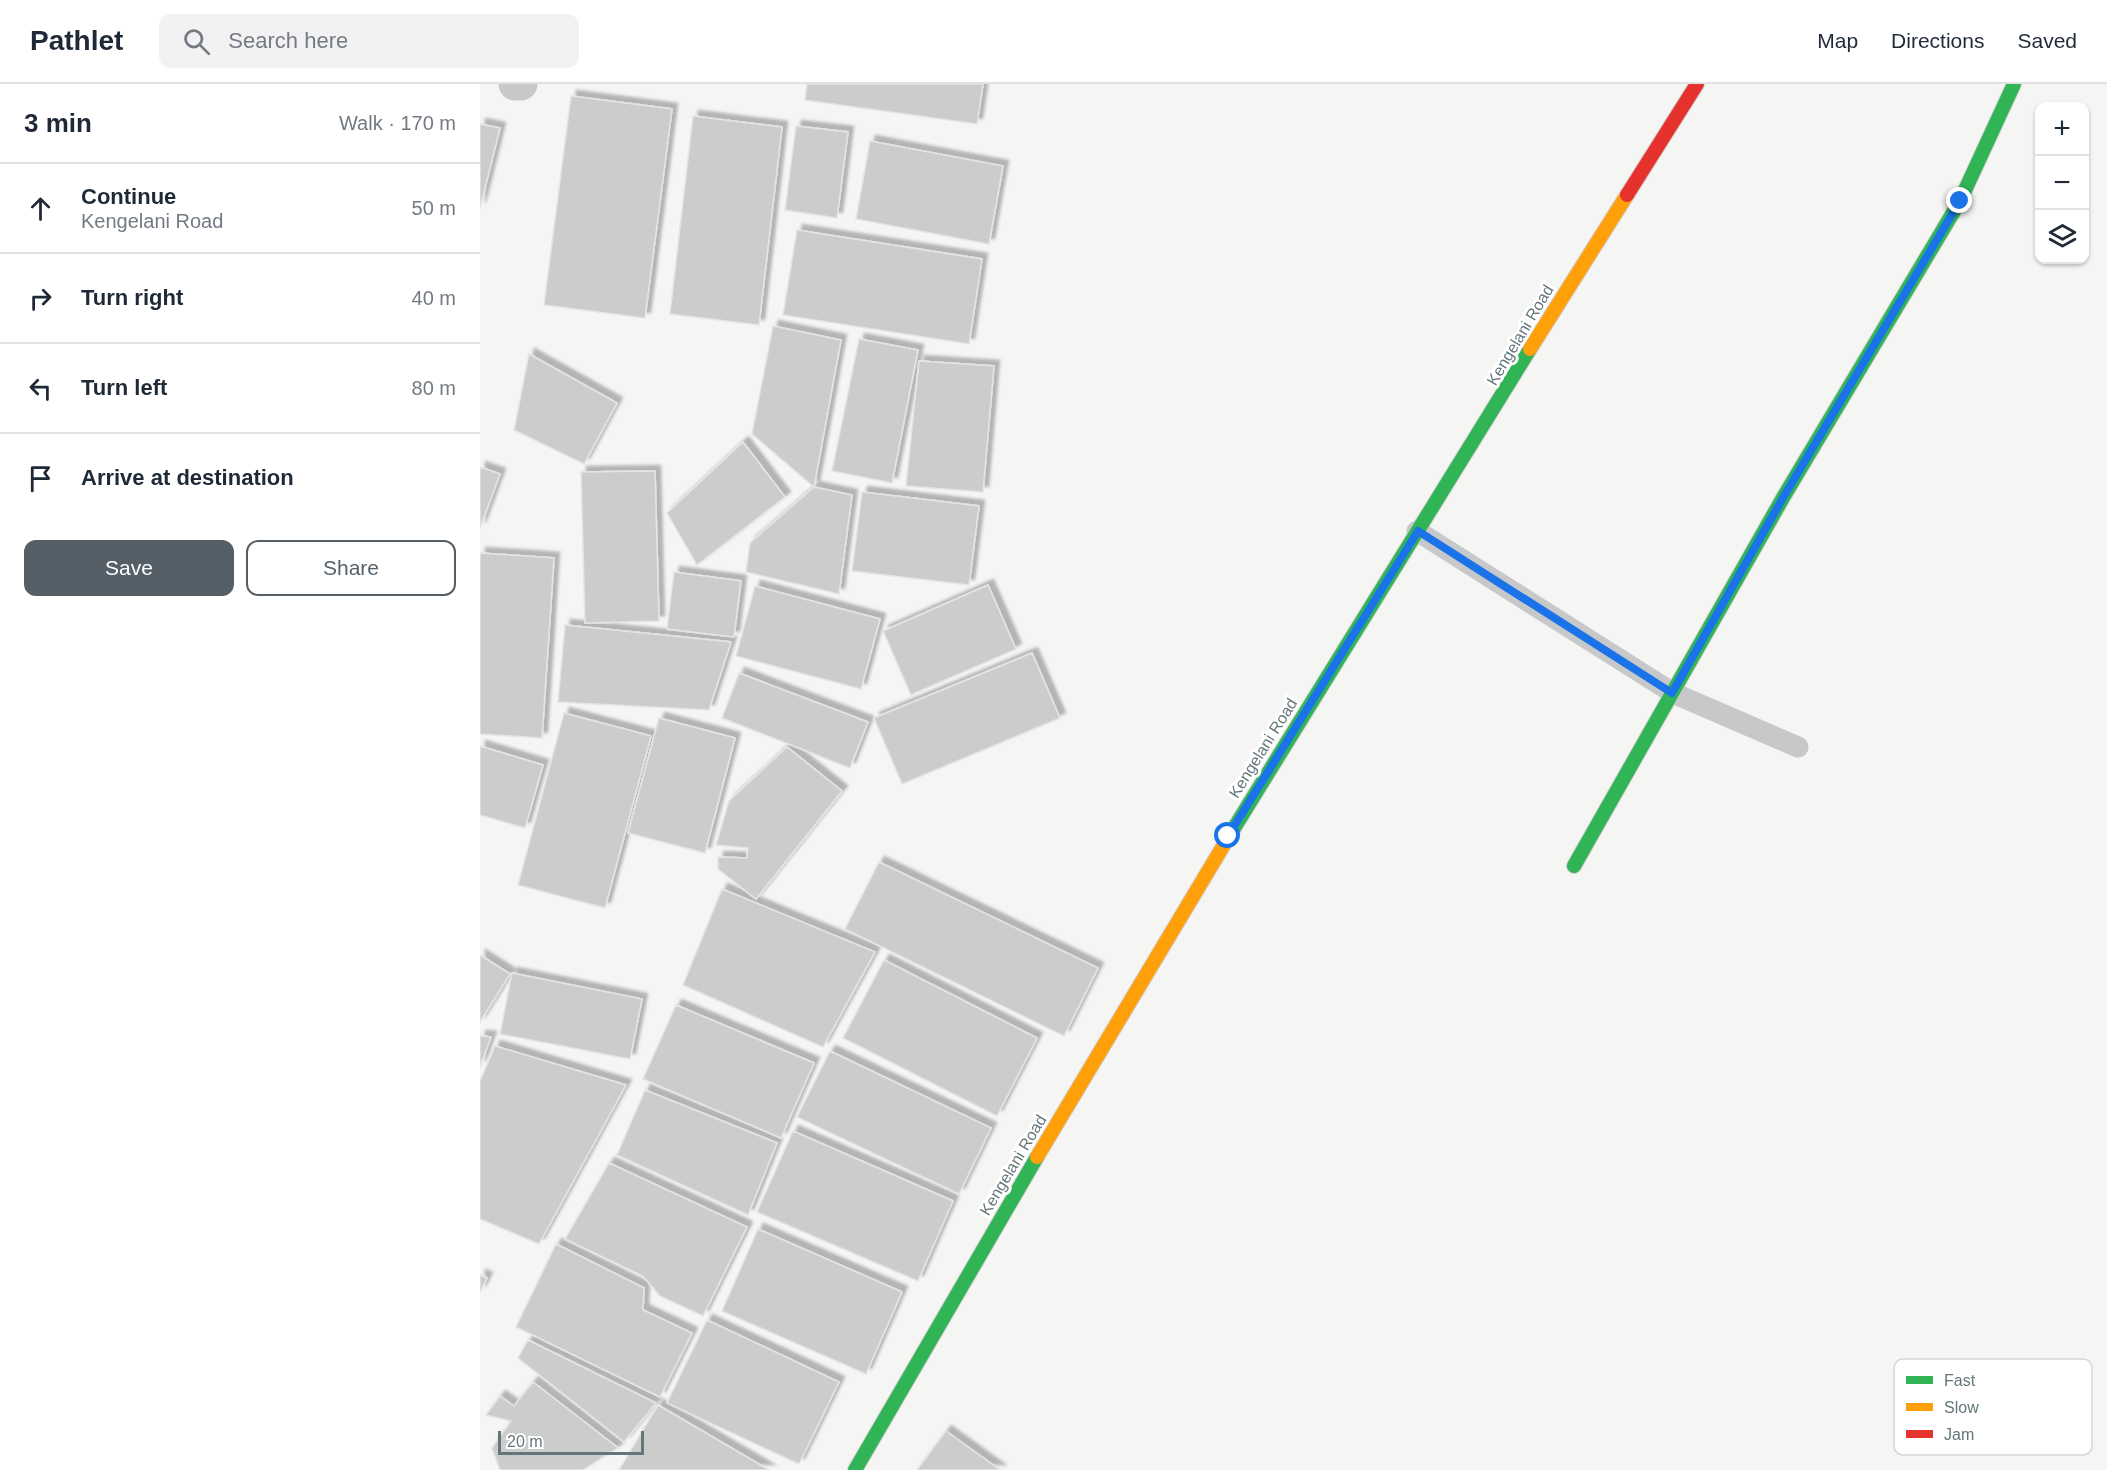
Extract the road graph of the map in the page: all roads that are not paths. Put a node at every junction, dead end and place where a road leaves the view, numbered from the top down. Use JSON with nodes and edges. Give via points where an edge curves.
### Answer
{"nodes":[{"id":1,"x":515,"y":84,"type":"edge"},
{"id":2,"x":521,"y":84,"type":"edge"},
{"id":3,"x":1697,"y":84,"type":"edge"},
{"id":4,"x":2014,"y":84,"type":"edge"},
{"id":5,"x":1418,"y":531,"type":"junction"},
{"id":6,"x":1672,"y":693,"type":"junction"},
{"id":7,"x":1798,"y":747,"type":"dead end"},
{"id":8,"x":1574,"y":866,"type":"dead end"},
{"id":9,"x":855,"y":1470,"type":"edge"}],
"edges":[{"from":1,"to":2,"type":"street"},
{"from":3,"to":5,"type":"main road","name":"Kengelani Road"},
{"from":4,"to":6,"type":"main road","via":[[1960,201]]},
{"from":5,"to":6,"type":"lane"},
{"from":5,"to":9,"type":"main road","name":"Kengelani Road","via":[[1211,865]]},
{"from":6,"to":7,"type":"lane"},
{"from":6,"to":8,"type":"main road"}]}
